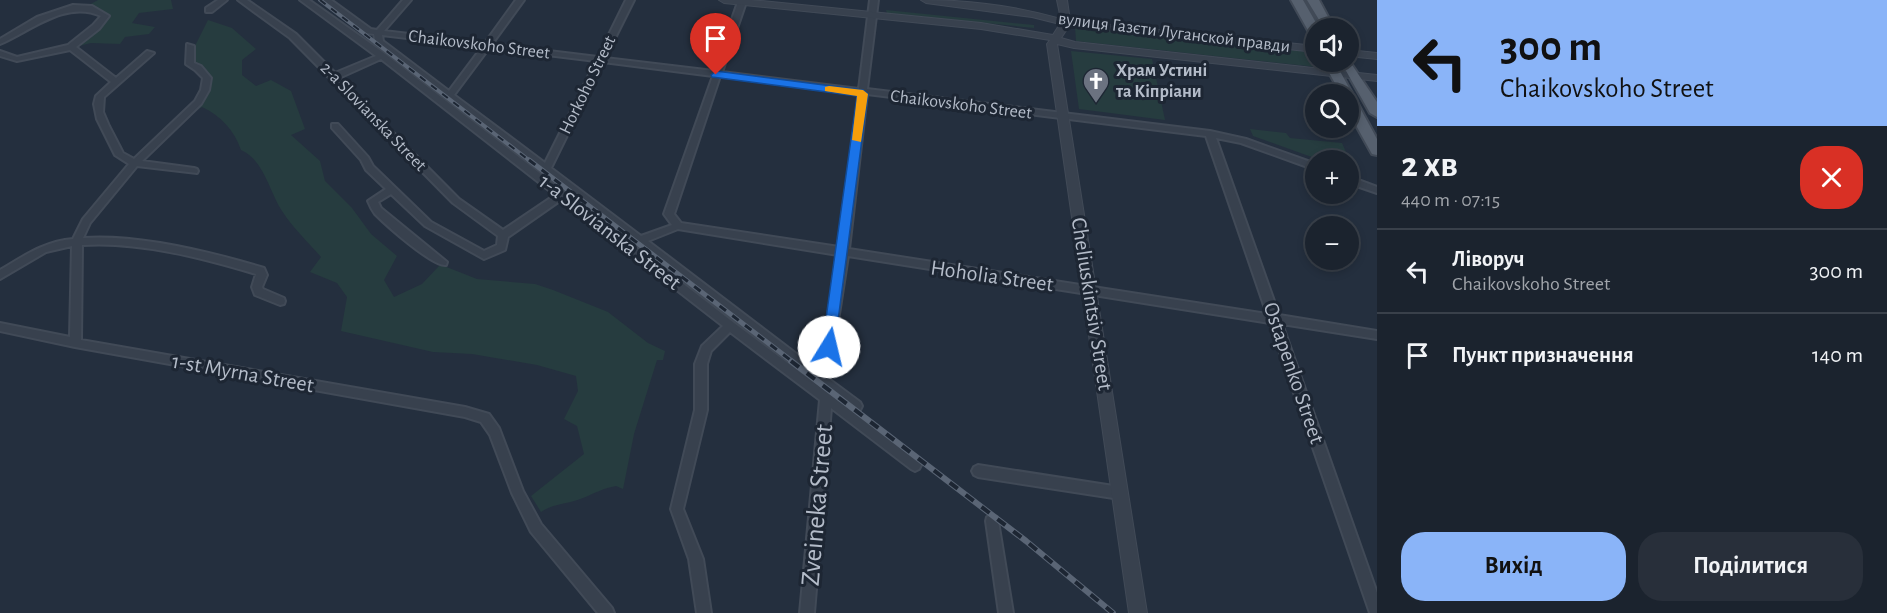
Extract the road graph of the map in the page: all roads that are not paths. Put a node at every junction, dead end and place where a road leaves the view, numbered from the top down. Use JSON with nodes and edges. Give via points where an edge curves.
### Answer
{"nodes":[{"id":1,"x":223,"y":0,"type":"edge"},
{"id":2,"x":242,"y":0,"type":"edge"},
{"id":3,"x":304,"y":0,"type":"edge"},
{"id":4,"x":326,"y":0,"type":"edge"},
{"id":5,"x":407,"y":0,"type":"edge"},
{"id":6,"x":520,"y":0,"type":"edge"},
{"id":7,"x":630,"y":0,"type":"edge"},
{"id":8,"x":724,"y":0,"type":"edge"},
{"id":9,"x":874,"y":0,"type":"edge"},
{"id":10,"x":926,"y":0,"type":"edge"},
{"id":11,"x":1062,"y":0,"type":"edge"},
{"id":12,"x":1297,"y":0,"type":"edge"},
{"id":13,"x":1313,"y":0,"type":"edge"},
{"id":14,"x":742,"y":2,"type":"junction"},
{"id":15,"x":209,"y":10,"type":"dead end"},
{"id":16,"x":872,"y":17,"type":"junction"},
{"id":17,"x":1307,"y":18,"type":"edge"},
{"id":18,"x":1323,"y":18,"type":"edge"},
{"id":19,"x":1066,"y":22,"type":"junction"},
{"id":20,"x":378,"y":33,"type":"junction"},
{"id":21,"x":1057,"y":39,"type":"junction"},
{"id":22,"x":0,"y":42,"type":"edge"},
{"id":23,"x":190,"y":46,"type":"dead end"},
{"id":24,"x":488,"y":46,"type":"junction"},
{"id":25,"x":71,"y":47,"type":"junction"},
{"id":26,"x":1305,"y":48,"type":"edge"},
{"id":27,"x":0,"y":53,"type":"edge"},
{"id":28,"x":150,"y":53,"type":"dead end"},
{"id":29,"x":1359,"y":54,"type":"edge"},
{"id":30,"x":382,"y":56,"type":"junction"},
{"id":31,"x":1377,"y":56,"type":"edge"},
{"id":32,"x":601,"y":60,"type":"junction"},
{"id":33,"x":1305,"y":65,"type":"edge"},
{"id":34,"x":1345,"y":72,"type":"edge"},
{"id":35,"x":1353,"y":72,"type":"edge"},
{"id":36,"x":716,"y":75,"type":"junction"},
{"id":37,"x":1356,"y":76,"type":"junction"},
{"id":38,"x":333,"y":77,"type":"junction"},
{"id":39,"x":1377,"y":78,"type":"edge"},
{"id":40,"x":115,"y":81,"type":"junction"},
{"id":41,"x":863,"y":94,"type":"junction"},
{"id":42,"x":449,"y":97,"type":"junction"},
{"id":43,"x":1377,"y":113,"type":"edge"},
{"id":44,"x":1061,"y":117,"type":"junction"},
{"id":45,"x":1359,"y":117,"type":"edge"},
{"id":46,"x":335,"y":126,"type":"dead end"},
{"id":47,"x":1210,"y":134,"type":"junction"},
{"id":48,"x":1377,"y":151,"type":"edge"},
{"id":49,"x":135,"y":163,"type":"junction"},
{"id":50,"x":1305,"y":163,"type":"edge"},
{"id":51,"x":546,"y":170,"type":"junction"},
{"id":52,"x":194,"y":171,"type":"dead end"},
{"id":53,"x":1359,"y":183,"type":"edge"},
{"id":54,"x":391,"y":190,"type":"junction"},
{"id":55,"x":1377,"y":190,"type":"edge"},
{"id":56,"x":562,"y":195,"type":"junction"},
{"id":57,"x":678,"y":226,"type":"junction"},
{"id":58,"x":503,"y":235,"type":"junction"},
{"id":59,"x":640,"y":240,"type":"junction"},
{"id":60,"x":77,"y":241,"type":"junction"},
{"id":61,"x":843,"y":254,"type":"junction"},
{"id":62,"x":442,"y":262,"type":"dead end"},
{"id":63,"x":0,"y":275,"type":"edge"},
{"id":64,"x":1090,"y":291,"type":"junction"},
{"id":65,"x":280,"y":301,"type":"dead end"},
{"id":66,"x":1276,"y":320,"type":"junction"},
{"id":67,"x":730,"y":326,"type":"junction"},
{"id":68,"x":0,"y":327,"type":"edge"},
{"id":69,"x":1377,"y":335,"type":"edge"},
{"id":70,"x":75,"y":343,"type":"junction"},
{"id":71,"x":823,"y":381,"type":"junction"},
{"id":72,"x":826,"y":398,"type":"junction"},
{"id":73,"x":856,"y":406,"type":"dead end"},
{"id":74,"x":915,"y":465,"type":"dead end"},
{"id":75,"x":978,"y":471,"type":"dead end"},
{"id":76,"x":1120,"y":493,"type":"junction"},
{"id":77,"x":992,"y":521,"type":"dead end"},
{"id":78,"x":1139,"y":612,"type":"edge"},
{"id":79,"x":608,"y":613,"type":"edge"},
{"id":80,"x":704,"y":613,"type":"edge"},
{"id":81,"x":807,"y":613,"type":"edge"},
{"id":82,"x":1006,"y":613,"type":"edge"},
{"id":83,"x":1377,"y":613,"type":"edge"}],
"edges":[{"from":1,"to":15,"type":"street"},
{"from":2,"to":38,"type":"street","name":"2-a Slovianska Street","via":[[293,36]]},
{"from":3,"to":30,"type":"street","name":"1-a Slovianska Street"},
{"from":4,"to":20,"type":"street","name":"Chaikovskoho Street","via":[[357,24]]},
{"from":5,"to":20,"type":"street"},
{"from":6,"to":24,"type":"street"},
{"from":7,"to":32,"type":"street","name":"Horkoho Street"},
{"from":8,"to":14,"type":"street","name":"вулиця Газєти Луганской правди"},
{"from":9,"to":16,"type":"street"},
{"from":10,"to":19,"type":"street","name":"вулиця Газєти Луганской правди"},
{"from":11,"to":19,"type":"street"},
{"from":12,"to":17,"type":"main road"},
{"from":13,"to":18,"type":"main road"},
{"from":14,"to":16,"type":"street","name":"вулиця Газєти Луганской правди"},
{"from":14,"to":36,"type":"street"},
{"from":16,"to":21,"type":"street","name":"вулиця Газєти Луганской правди","via":[[981,26]]},
{"from":16,"to":41,"type":"street"},
{"from":19,"to":21,"type":"street","name":"Cheliuskintsiv Street"},
{"from":19,"to":26,"type":"street","name":"вулиця Газєти Луганской правди"},
{"from":20,"to":24,"type":"street","name":"Chaikovskoho Street"},
{"from":20,"to":42,"type":"street","name":"Zveineka Street","via":[[379,42]]},
{"from":21,"to":33,"type":"street","name":"вулиця Газєти Луганской правди","via":[[1074,45]]},
{"from":21,"to":44,"type":"street","name":"Cheliuskintsiv Street","via":[[1052,44]]},
{"from":22,"to":25,"type":"street","via":[[49,15],[83,7],[105,16]]},
{"from":23,"to":49,"type":"street","via":[[190,64],[207,78],[205,90],[198,102]]},
{"from":24,"to":32,"type":"street","name":"Chaikovskoho Street"},
{"from":24,"to":42,"type":"street"},
{"from":25,"to":27,"type":"street","via":[[17,59]]},
{"from":25,"to":40,"type":"street"},
{"from":28,"to":40,"type":"street"},
{"from":29,"to":31,"type":"street"},
{"from":30,"to":38,"type":"street"},
{"from":30,"to":56,"type":"street","name":"1-a Slovianska Street"},
{"from":32,"to":36,"type":"street","name":"Chaikovskoho Street"},
{"from":32,"to":51,"type":"street","name":"Horkoho Street"},
{"from":34,"to":37,"type":"street","name":"вулиця Газєти Луганской правди"},
{"from":35,"to":37,"type":"main road"},
{"from":36,"to":41,"type":"street","name":"Chaikovskoho Street"},
{"from":36,"to":57,"type":"street","via":[[669,214]]},
{"from":37,"to":39,"type":"street","name":"вулиця Газєти Луганской правди"},
{"from":37,"to":43,"type":"main road"},
{"from":38,"to":58,"type":"street","name":"2-a Slovianska Street","via":[[456,201]]},
{"from":40,"to":49,"type":"street","via":[[100,96],[101,123],[115,141],[119,154]]},
{"from":41,"to":44,"type":"street","name":"Chaikovskoho Street"},
{"from":41,"to":61,"type":"street"},
{"from":42,"to":51,"type":"street","name":"Zveineka Street"},
{"from":44,"to":47,"type":"street","name":"Chaikovskoho Street"},
{"from":44,"to":64,"type":"street","name":"Cheliuskintsiv Street"},
{"from":45,"to":48,"type":"main road"},
{"from":46,"to":54,"type":"street"},
{"from":47,"to":50,"type":"street","name":"Chaikovskoho Street"},
{"from":47,"to":66,"type":"street","name":"Ostapenko Street"},
{"from":49,"to":52,"type":"street"},
{"from":49,"to":60,"type":"street","via":[[86,221]]},
{"from":51,"to":59,"type":"street","name":"Zveineka Street"},
{"from":53,"to":55,"type":"street"},
{"from":54,"to":58,"type":"street","via":[[428,224],[484,255],[502,247]]},
{"from":54,"to":62,"type":"street","via":[[373,201],[377,210]]},
{"from":56,"to":58,"type":"street"},
{"from":56,"to":67,"type":"street","name":"1-a Slovianska Street"},
{"from":57,"to":59,"type":"street"},
{"from":57,"to":61,"type":"street","name":"Hoholia Street"},
{"from":59,"to":71,"type":"street","name":"Zveineka Street"},
{"from":60,"to":63,"type":"street","via":[[44,248]]},
{"from":60,"to":65,"type":"street","via":[[98,239],[225,260],[260,271],[259,292]]},
{"from":60,"to":70,"type":"street"},
{"from":61,"to":64,"type":"street","name":"Hoholia Street"},
{"from":61,"to":71,"type":"street"},
{"from":64,"to":66,"type":"street","name":"Hoholia Street"},
{"from":64,"to":76,"type":"street","name":"Cheliuskintsiv Street"},
{"from":66,"to":69,"type":"street","name":"Hoholia Street"},
{"from":66,"to":83,"type":"street","name":"Ostapenko Street"},
{"from":67,"to":72,"type":"street","name":"1-a Slovianska Street"},
{"from":67,"to":80,"type":"street","via":[[706,349],[701,364],[700,410],[677,509],[696,559]]},
{"from":68,"to":70,"type":"street","name":"1-st Myrna Street"},
{"from":70,"to":79,"type":"street","name":"1-st Myrna Street","via":[[485,418],[495,432],[537,528]]},
{"from":71,"to":73,"type":"street","name":"Zveineka Street"},
{"from":72,"to":74,"type":"street","name":"1-a Slovianska Street"},
{"from":72,"to":81,"type":"street","name":"Zveineka Street"},
{"from":75,"to":76,"type":"street"},
{"from":76,"to":78,"type":"street","name":"Cheliuskintsiv Street"},
{"from":77,"to":82,"type":"street"}]}
